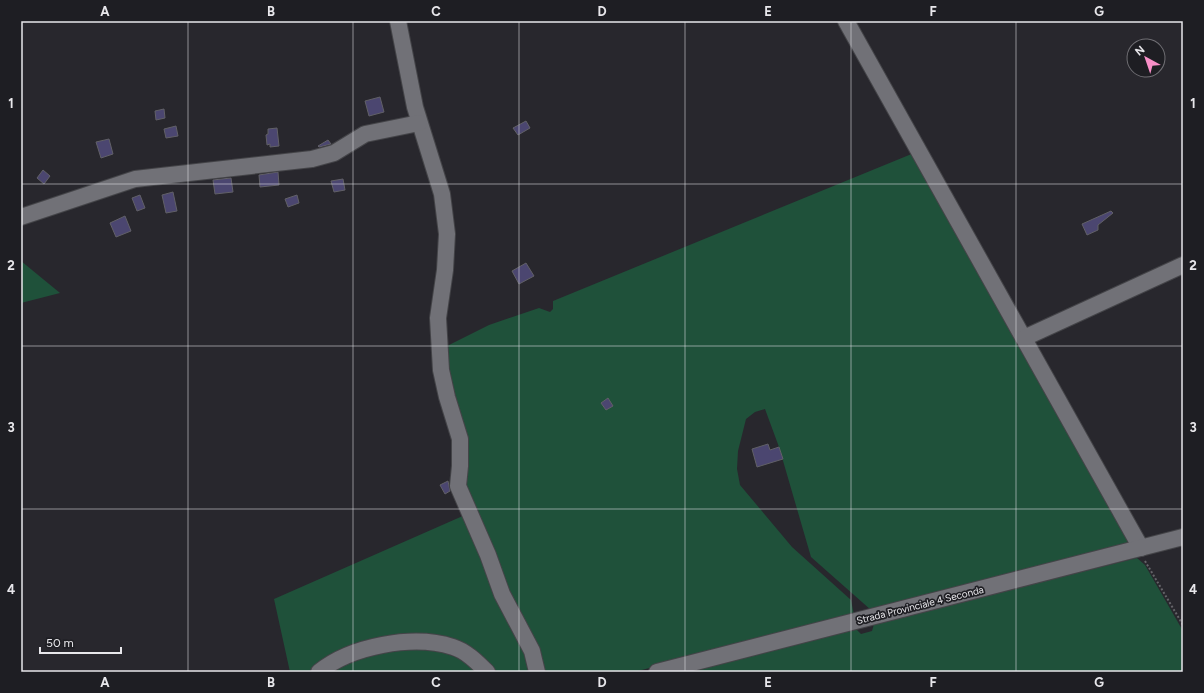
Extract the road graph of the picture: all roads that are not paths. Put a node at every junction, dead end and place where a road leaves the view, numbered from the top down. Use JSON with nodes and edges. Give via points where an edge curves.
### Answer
{"nodes":[{"id":1,"x":398,"y":21,"type":"edge"},
{"id":2,"x":846,"y":21,"type":"edge"},
{"id":3,"x":420,"y":123,"type":"junction"},
{"id":4,"x":21,"y":217,"type":"edge"},
{"id":5,"x":1183,"y":265,"type":"edge"},
{"id":6,"x":1024,"y":338,"type":"junction"},
{"id":7,"x":1183,"y":537,"type":"edge"},
{"id":8,"x":1141,"y":548,"type":"junction"},
{"id":9,"x":319,"y":672,"type":"edge"},
{"id":10,"x":487,"y":672,"type":"edge"},
{"id":11,"x":537,"y":672,"type":"edge"},
{"id":12,"x":657,"y":672,"type":"edge"}],
"edges":[{"from":1,"to":3,"type":"street"},
{"from":2,"to":6,"type":"street"},
{"from":3,"to":4,"type":"street","via":[[359,136],[334,153],[312,159],[135,179]]},
{"from":3,"to":11,"type":"street","via":[[442,194],[447,234],[438,318],[441,370],[460,440],[458,486],[502,594],[532,651]]},
{"from":5,"to":6,"type":"street"},
{"from":6,"to":8,"type":"street"},
{"from":7,"to":8,"type":"street","name":"Strada Provinciale 4 Seconda"},
{"from":8,"to":12,"type":"street","name":"Strada Provinciale 4 Seconda"},
{"from":9,"to":10,"type":"street","via":[[334,661],[367,649],[428,642],[454,647],[464,652]]}]}
